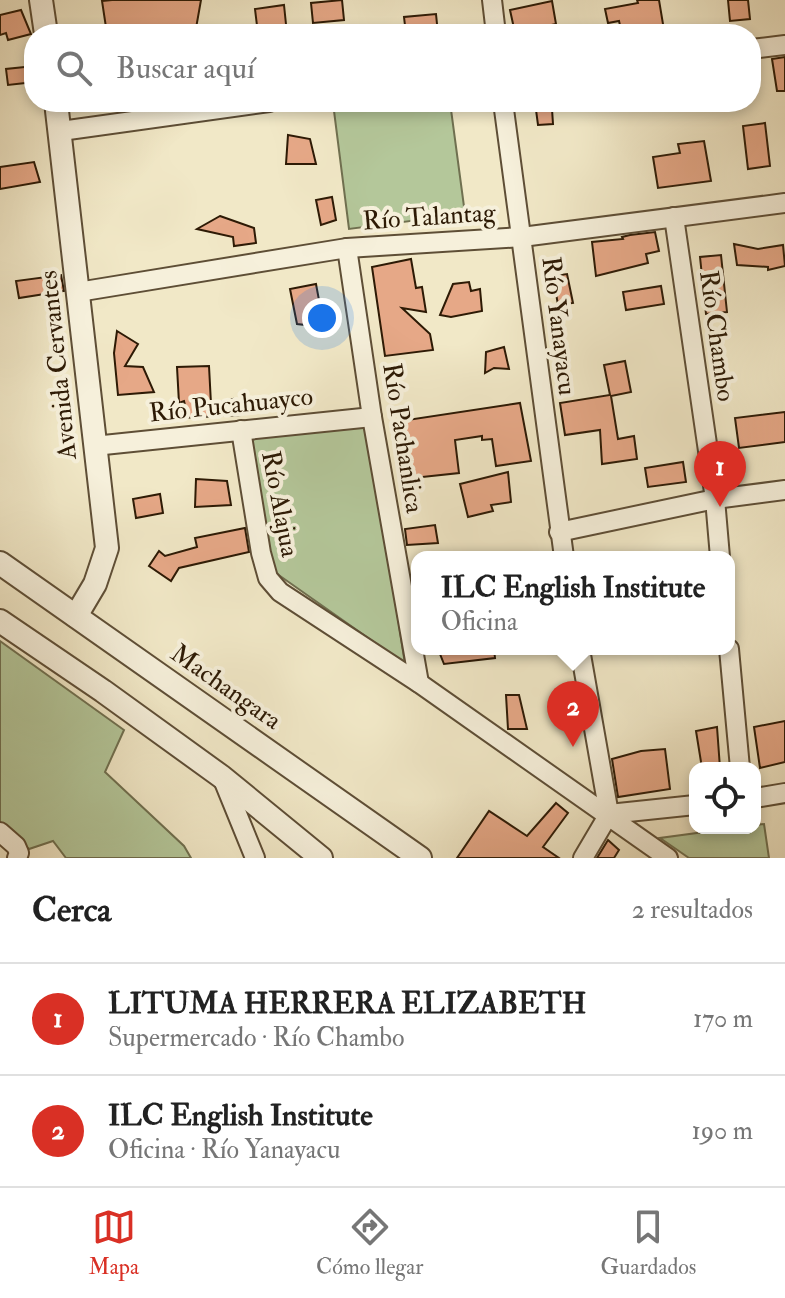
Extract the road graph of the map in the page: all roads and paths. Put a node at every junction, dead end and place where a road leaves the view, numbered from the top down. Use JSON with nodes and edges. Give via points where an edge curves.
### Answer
{"nodes":[{"id":1,"x":41,"y":0,"type":"edge"},
{"id":2,"x":492,"y":0,"type":"edge"},
{"id":3,"x":45,"y":24,"type":"edge"},
{"id":4,"x":495,"y":24,"type":"edge"},
{"id":5,"x":785,"y":45,"type":"edge"},
{"id":6,"x":761,"y":48,"type":"edge"},
{"id":7,"x":58,"y":112,"type":"edge"},
{"id":8,"x":197,"y":112,"type":"edge"},
{"id":9,"x":504,"y":112,"type":"edge"},
{"id":10,"x":61,"y":131,"type":"junction"},
{"id":11,"x":784,"y":203,"type":"edge"},
{"id":12,"x":785,"y":210,"type":"edge"},
{"id":13,"x":674,"y":217,"type":"junction"},
{"id":14,"x":522,"y":237,"type":"junction"},
{"id":15,"x":347,"y":248,"type":"junction"},
{"id":16,"x":78,"y":292,"type":"junction"},
{"id":17,"x":372,"y":417,"type":"junction"},
{"id":18,"x":241,"y":430,"type":"junction"},
{"id":19,"x":94,"y":446,"type":"junction"},
{"id":20,"x":785,"y":490,"type":"edge"},
{"id":21,"x":715,"y":499,"type":"junction"},
{"id":22,"x":559,"y":532,"type":"junction"},
{"id":23,"x":563,"y":551,"type":"edge"},
{"id":24,"x":719,"y":551,"type":"edge"},
{"id":25,"x":0,"y":563,"type":"edge"},
{"id":26,"x":76,"y":616,"type":"junction"},
{"id":27,"x":0,"y":621,"type":"edge"},
{"id":28,"x":411,"y":638,"type":"edge"},
{"id":29,"x":414,"y":655,"type":"edge"},
{"id":30,"x":581,"y":655,"type":"edge"},
{"id":31,"x":730,"y":655,"type":"edge"},
{"id":32,"x":419,"y":683,"type":"junction"},
{"id":33,"x":739,"y":762,"type":"edge"},
{"id":34,"x":222,"y":777,"type":"junction"},
{"id":35,"x":785,"y":793,"type":"edge"},
{"id":36,"x":761,"y":797,"type":"edge"},
{"id":37,"x":689,"y":806,"type":"edge"},
{"id":38,"x":609,"y":814,"type":"junction"},
{"id":39,"x":0,"y":832,"type":"edge"},
{"id":40,"x":18,"y":856,"type":"edge"},
{"id":41,"x":255,"y":858,"type":"edge"},
{"id":42,"x":321,"y":858,"type":"edge"},
{"id":43,"x":420,"y":858,"type":"edge"},
{"id":44,"x":583,"y":858,"type":"edge"},
{"id":45,"x":668,"y":858,"type":"edge"}],
"edges":[{"from":1,"to":3,"type":"street"},
{"from":2,"to":4,"type":"street"},
{"from":5,"to":6,"type":"street"},
{"from":7,"to":10,"type":"street","name":"Avenida Cervantes"},
{"from":8,"to":10,"type":"street"},
{"from":9,"to":14,"type":"street","name":"Río Yanayacu"},
{"from":10,"to":16,"type":"street","name":"Avenida Cervantes"},
{"from":11,"to":12,"type":"street"},
{"from":11,"to":13,"type":"street","name":"Río Talantag"},
{"from":13,"to":14,"type":"street","name":"Río Talantag"},
{"from":13,"to":21,"type":"street","name":"Río Chambo"},
{"from":14,"to":15,"type":"street","name":"Río Talantag"},
{"from":14,"to":22,"type":"street","name":"Río Yanayacu"},
{"from":15,"to":16,"type":"street","name":"Río Talantag"},
{"from":15,"to":17,"type":"street","name":"Río Pachanlica"},
{"from":16,"to":19,"type":"street","name":"Avenida Cervantes"},
{"from":17,"to":18,"type":"street","name":"Río Pucahuayco"},
{"from":17,"to":28,"type":"street","name":"Río Pachanlica"},
{"from":18,"to":19,"type":"street","name":"Río Pucahuayco"},
{"from":18,"to":32,"type":"street","name":"Río Alajua","via":[[268,578],[280,592]]},
{"from":19,"to":26,"type":"street","name":"Avenida Cervantes","via":[[107,548],[95,584]]},
{"from":20,"to":21,"type":"street"},
{"from":21,"to":22,"type":"street"},
{"from":21,"to":24,"type":"street","name":"Río Chambo"},
{"from":22,"to":23,"type":"street","name":"Río Yanayacu"},
{"from":25,"to":26,"type":"street","name":"Machangara"},
{"from":26,"to":43,"type":"street","name":"Machangara"},
{"from":27,"to":34,"type":"street"},
{"from":29,"to":32,"type":"street","name":"Río Pachanlica"},
{"from":30,"to":38,"type":"street"},
{"from":31,"to":33,"type":"street"},
{"from":32,"to":38,"type":"street","name":"Río Alajua"},
{"from":34,"to":41,"type":"street"},
{"from":34,"to":42,"type":"street"},
{"from":35,"to":36,"type":"street"},
{"from":37,"to":38,"type":"street"},
{"from":38,"to":44,"type":"street"},
{"from":38,"to":45,"type":"street","name":"Río Alajua"},
{"from":39,"to":40,"type":"street","via":[[16,846]]}]}
